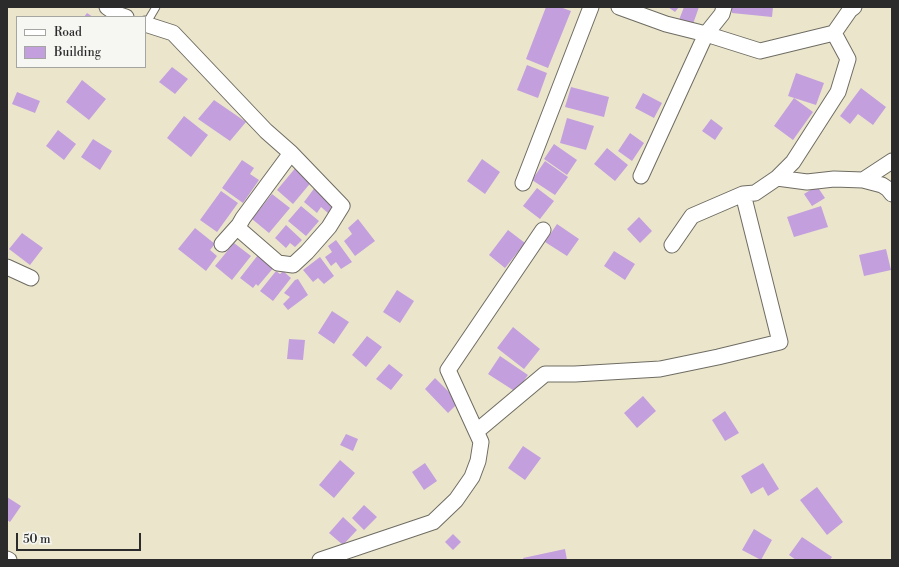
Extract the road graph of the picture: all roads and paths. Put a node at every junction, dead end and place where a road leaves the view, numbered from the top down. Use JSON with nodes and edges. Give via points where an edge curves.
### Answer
{"nodes":[{"id":1,"x":108,"y":7,"type":"edge"},
{"id":2,"x":156,"y":7,"type":"edge"},
{"id":3,"x":591,"y":7,"type":"edge"},
{"id":4,"x":619,"y":7,"type":"edge"},
{"id":5,"x":724,"y":7,"type":"edge"},
{"id":6,"x":854,"y":7,"type":"edge"},
{"id":7,"x":123,"y":16,"type":"edge"},
{"id":8,"x":146,"y":22,"type":"edge"},
{"id":9,"x":146,"y":24,"type":"edge"},
{"id":10,"x":834,"y":33,"type":"junction"},
{"id":11,"x":706,"y":34,"type":"junction"},
{"id":12,"x":291,"y":153,"type":"junction"},
{"id":13,"x":892,"y":161,"type":"edge"},
{"id":14,"x":641,"y":176,"type":"dead end"},
{"id":15,"x":777,"y":178,"type":"junction"},
{"id":16,"x":863,"y":180,"type":"junction"},
{"id":17,"x":522,"y":183,"type":"dead end"},
{"id":18,"x":743,"y":194,"type":"junction"},
{"id":19,"x":892,"y":194,"type":"edge"},
{"id":20,"x":239,"y":225,"type":"junction"},
{"id":21,"x":543,"y":230,"type":"dead end"},
{"id":22,"x":222,"y":244,"type":"dead end"},
{"id":23,"x":672,"y":245,"type":"dead end"},
{"id":24,"x":7,"y":267,"type":"edge"},
{"id":25,"x":30,"y":278,"type":"dead end"},
{"id":26,"x":477,"y":431,"type":"junction"},
{"id":27,"x":320,"y":560,"type":"edge"}],
"edges":[{"from":1,"to":7,"type":"street"},
{"from":2,"to":8,"type":"lane"},
{"from":3,"to":17,"type":"street"},
{"from":4,"to":11,"type":"street","via":[[666,24]]},
{"from":5,"to":11,"type":"street","via":[[722,14]]},
{"from":6,"to":10,"type":"street"},
{"from":9,"to":12,"type":"street","via":[[173,33],[266,131]]},
{"from":10,"to":11,"type":"street","via":[[760,51]]},
{"from":10,"to":15,"type":"street","via":[[848,60],[838,92],[793,162]]},
{"from":11,"to":14,"type":"street"},
{"from":12,"to":20,"type":"street"},
{"from":12,"to":20,"type":"street","via":[[342,206],[328,227],[293,265],[278,263],[240,230]]},
{"from":13,"to":16,"type":"street"},
{"from":15,"to":16,"type":"street","via":[[807,182],[834,179]]},
{"from":15,"to":18,"type":"street","via":[[755,193]]},
{"from":16,"to":19,"type":"street","via":[[882,185]]},
{"from":18,"to":23,"type":"street","via":[[692,216]]},
{"from":18,"to":26,"type":"street","via":[[780,342],[660,369],[546,374]]},
{"from":20,"to":22,"type":"street"},
{"from":21,"to":26,"type":"street","via":[[448,370]]},
{"from":24,"to":25,"type":"street"},
{"from":26,"to":27,"type":"street","via":[[481,442],[472,477],[456,500],[433,522]]}]}
